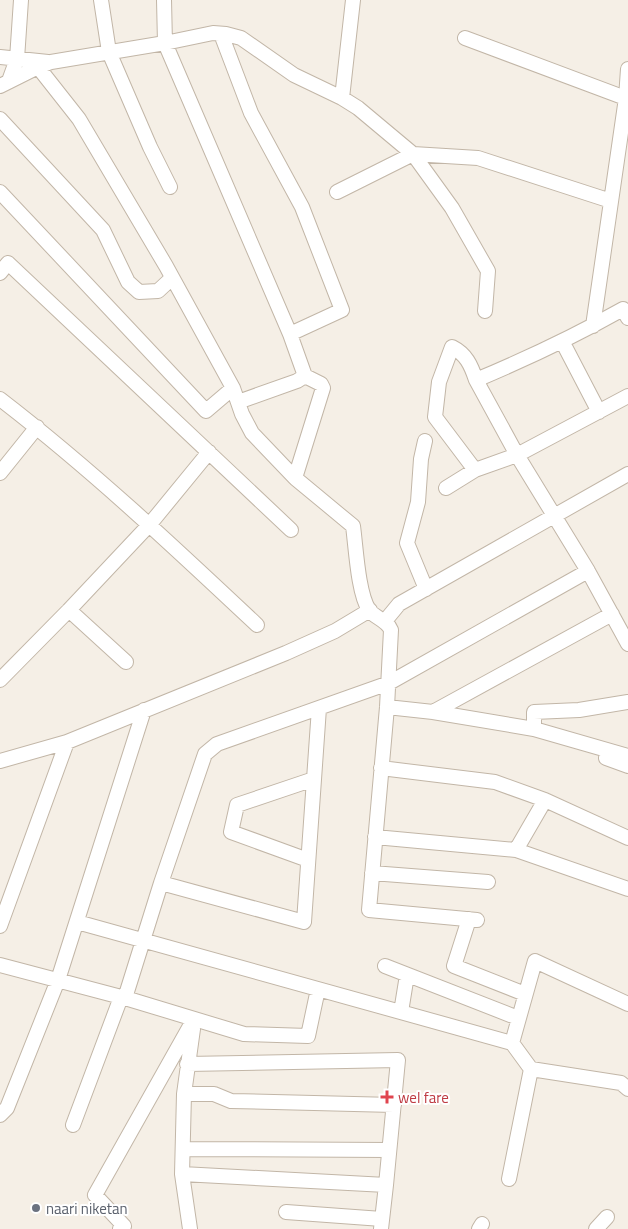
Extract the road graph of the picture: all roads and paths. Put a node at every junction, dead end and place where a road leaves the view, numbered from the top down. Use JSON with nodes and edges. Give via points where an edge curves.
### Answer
{"nodes":[{"id":1,"x":21,"y":0,"type":"edge"},
{"id":2,"x":101,"y":0,"type":"edge"},
{"id":3,"x":164,"y":0,"type":"edge"},
{"id":4,"x":353,"y":0,"type":"edge"},
{"id":5,"x":221,"y":34,"type":"junction"},
{"id":6,"x":465,"y":38,"type":"dead end"},
{"id":7,"x":165,"y":43,"type":"junction"},
{"id":8,"x":109,"y":52,"type":"junction"},
{"id":9,"x":0,"y":57,"type":"edge"},
{"id":10,"x":17,"y":58,"type":"junction"},
{"id":11,"x":45,"y":65,"type":"junction"},
{"id":12,"x":628,"y":69,"type":"edge"},
{"id":13,"x":5,"y":84,"type":"edge"},
{"id":14,"x":342,"y":98,"type":"junction"},
{"id":15,"x":627,"y":98,"type":"edge"},
{"id":16,"x":0,"y":119,"type":"edge"},
{"id":17,"x":413,"y":154,"type":"junction"},
{"id":18,"x":170,"y":187,"type":"dead end"},
{"id":19,"x":0,"y":192,"type":"edge"},
{"id":20,"x":337,"y":192,"type":"dead end"},
{"id":21,"x":611,"y":201,"type":"junction"},
{"id":22,"x":3,"y":264,"type":"edge"},
{"id":23,"x":172,"y":278,"type":"junction"},
{"id":24,"x":485,"y":311,"type":"dead end"},
{"id":25,"x":626,"y":312,"type":"edge"},
{"id":26,"x":593,"y":326,"type":"junction"},
{"id":27,"x":290,"y":334,"type":"junction"},
{"id":28,"x":562,"y":341,"type":"junction"},
{"id":29,"x":305,"y":376,"type":"junction"},
{"id":30,"x":476,"y":380,"type":"junction"},
{"id":31,"x":233,"y":388,"type":"junction"},
{"id":32,"x":628,"y":396,"type":"edge"},
{"id":33,"x":0,"y":399,"type":"edge"},
{"id":34,"x":238,"y":402,"type":"junction"},
{"id":35,"x":599,"y":412,"type":"junction"},
{"id":36,"x":37,"y":428,"type":"junction"},
{"id":37,"x":425,"y":441,"type":"dead end"},
{"id":38,"x":209,"y":452,"type":"junction"},
{"id":39,"x":518,"y":455,"type":"junction"},
{"id":40,"x":475,"y":470,"type":"junction"},
{"id":41,"x":0,"y":473,"type":"edge"},
{"id":42,"x":628,"y":474,"type":"edge"},
{"id":43,"x":295,"y":478,"type":"junction"},
{"id":44,"x":446,"y":488,"type":"dead end"},
{"id":45,"x":553,"y":516,"type":"junction"},
{"id":46,"x":150,"y":524,"type":"junction"},
{"id":47,"x":291,"y":530,"type":"dead end"},
{"id":48,"x":588,"y":571,"type":"junction"},
{"id":49,"x":426,"y":589,"type":"junction"},
{"id":50,"x":69,"y":610,"type":"junction"},
{"id":51,"x":370,"y":610,"type":"junction"},
{"id":52,"x":612,"y":614,"type":"junction"},
{"id":53,"x":385,"y":621,"type":"junction"},
{"id":54,"x":257,"y":624,"type":"dead end"},
{"id":55,"x":628,"y":644,"type":"edge"},
{"id":56,"x":126,"y":662,"type":"dead end"},
{"id":57,"x":0,"y":680,"type":"edge"},
{"id":58,"x":388,"y":683,"type":"junction"},
{"id":59,"x":628,"y":702,"type":"edge"},
{"id":60,"x":387,"y":707,"type":"junction"},
{"id":61,"x":319,"y":708,"type":"junction"},
{"id":62,"x":144,"y":710,"type":"junction"},
{"id":63,"x":434,"y":712,"type":"junction"},
{"id":64,"x":536,"y":730,"type":"junction"},
{"id":65,"x":67,"y":742,"type":"junction"},
{"id":66,"x":628,"y":756,"type":"edge"},
{"id":67,"x":0,"y":761,"type":"edge"},
{"id":68,"x":628,"y":766,"type":"edge"},
{"id":69,"x":381,"y":768,"type":"junction"},
{"id":70,"x":314,"y":779,"type":"junction"},
{"id":71,"x":545,"y":800,"type":"junction"},
{"id":72,"x":375,"y":836,"type":"junction"},
{"id":73,"x":628,"y":838,"type":"edge"},
{"id":74,"x":516,"y":850,"type":"junction"},
{"id":75,"x":308,"y":860,"type":"junction"},
{"id":76,"x":372,"y":873,"type":"junction"},
{"id":77,"x":488,"y":882,"type":"dead end"},
{"id":78,"x":161,"y":883,"type":"junction"},
{"id":79,"x":628,"y":889,"type":"edge"},
{"id":80,"x":76,"y":922,"type":"junction"},
{"id":81,"x":0,"y":926,"type":"edge"},
{"id":82,"x":144,"y":941,"type":"junction"},
{"id":83,"x":0,"y":965,"type":"edge"},
{"id":84,"x":385,"y":966,"type":"dead end"},
{"id":85,"x":406,"y":975,"type":"junction"},
{"id":86,"x":58,"y":980,"type":"junction"},
{"id":87,"x":318,"y":989,"type":"junction"},
{"id":88,"x":525,"y":994,"type":"junction"},
{"id":89,"x":123,"y":997,"type":"junction"},
{"id":90,"x":628,"y":1004,"type":"edge"},
{"id":91,"x":401,"y":1012,"type":"junction"},
{"id":92,"x":518,"y":1018,"type":"junction"},
{"id":93,"x":194,"y":1019,"type":"junction"},
{"id":94,"x":512,"y":1043,"type":"junction"},
{"id":95,"x":187,"y":1064,"type":"junction"},
{"id":96,"x":531,"y":1069,"type":"junction"},
{"id":97,"x":628,"y":1089,"type":"edge"},
{"id":98,"x":184,"y":1094,"type":"junction"},
{"id":99,"x":394,"y":1105,"type":"junction"},
{"id":100,"x":0,"y":1114,"type":"edge"},
{"id":101,"x":73,"y":1125,"type":"dead end"},
{"id":102,"x":182,"y":1150,"type":"junction"},
{"id":103,"x":389,"y":1150,"type":"junction"},
{"id":104,"x":182,"y":1174,"type":"junction"},
{"id":105,"x":509,"y":1179,"type":"dead end"},
{"id":106,"x":386,"y":1185,"type":"junction"},
{"id":107,"x":286,"y":1212,"type":"dead end"},
{"id":108,"x":607,"y":1217,"type":"dead end"},
{"id":109,"x":382,"y":1224,"type":"edge"},
{"id":110,"x":120,"y":1229,"type":"edge"},
{"id":111,"x":190,"y":1229,"type":"edge"},
{"id":112,"x":596,"y":1229,"type":"edge"}],
"edges":[{"from":1,"to":10,"type":"street"},
{"from":2,"to":8,"type":"street"},
{"from":3,"to":7,"type":"street"},
{"from":4,"to":14,"type":"street"},
{"from":5,"to":7,"type":"street","via":[[213,32]]},
{"from":5,"to":14,"type":"street","via":[[241,38],[294,75]]},
{"from":5,"to":27,"type":"street","via":[[251,113],[302,207],[342,310]]},
{"from":6,"to":15,"type":"street"},
{"from":7,"to":8,"type":"street"},
{"from":7,"to":27,"type":"street"},
{"from":8,"to":11,"type":"street"},
{"from":8,"to":18,"type":"street"},
{"from":9,"to":10,"type":"street"},
{"from":10,"to":11,"type":"street"},
{"from":10,"to":13,"type":"street"},
{"from":11,"to":13,"type":"street"},
{"from":11,"to":23,"type":"street"},
{"from":12,"to":15,"type":"street"},
{"from":14,"to":17,"type":"street"},
{"from":15,"to":21,"type":"street"},
{"from":16,"to":23,"type":"street","via":[[103,230],[120,279],[139,292],[158,291]]},
{"from":17,"to":20,"type":"street"},
{"from":17,"to":21,"type":"street","via":[[478,158]]},
{"from":17,"to":24,"type":"street","via":[[452,208],[488,271]]},
{"from":19,"to":31,"type":"street","via":[[206,411]]},
{"from":21,"to":26,"type":"street"},
{"from":22,"to":38,"type":"street"},
{"from":23,"to":31,"type":"street"},
{"from":25,"to":26,"type":"street"},
{"from":26,"to":28,"type":"street"},
{"from":27,"to":29,"type":"street"},
{"from":28,"to":30,"type":"street"},
{"from":28,"to":35,"type":"street"},
{"from":29,"to":34,"type":"street"},
{"from":29,"to":43,"type":"street","via":[[323,388]]},
{"from":30,"to":39,"type":"street"},
{"from":30,"to":40,"type":"street","via":[[470,364],[460,351],[452,347],[439,382],[434,417]]},
{"from":31,"to":34,"type":"street"},
{"from":32,"to":35,"type":"street"},
{"from":33,"to":36,"type":"street"},
{"from":34,"to":43,"type":"street","via":[[252,432]]},
{"from":35,"to":39,"type":"street"},
{"from":36,"to":41,"type":"street"},
{"from":36,"to":46,"type":"street"},
{"from":37,"to":49,"type":"street","via":[[418,502],[407,543]]},
{"from":38,"to":46,"type":"street"},
{"from":38,"to":47,"type":"street"},
{"from":39,"to":40,"type":"street"},
{"from":39,"to":45,"type":"street"},
{"from":40,"to":44,"type":"street"},
{"from":42,"to":45,"type":"street"},
{"from":43,"to":51,"type":"street","via":[[352,526],[362,592]]},
{"from":45,"to":48,"type":"street"},
{"from":45,"to":49,"type":"street"},
{"from":46,"to":50,"type":"street"},
{"from":46,"to":54,"type":"street"},
{"from":48,"to":52,"type":"street"},
{"from":48,"to":58,"type":"street"},
{"from":49,"to":53,"type":"street","via":[[399,604]]},
{"from":50,"to":56,"type":"street"},
{"from":50,"to":57,"type":"street"},
{"from":51,"to":53,"type":"street"},
{"from":51,"to":62,"type":"street","via":[[335,631]]},
{"from":52,"to":55,"type":"street"},
{"from":52,"to":63,"type":"street"},
{"from":53,"to":58,"type":"street","via":[[391,630]]},
{"from":58,"to":60,"type":"street"},
{"from":58,"to":61,"type":"street"},
{"from":59,"to":64,"type":"street","via":[[579,710],[534,712]]},
{"from":60,"to":63,"type":"street"},
{"from":60,"to":69,"type":"street"},
{"from":61,"to":70,"type":"street"},
{"from":61,"to":78,"type":"street","via":[[217,744],[205,754]]},
{"from":62,"to":65,"type":"street"},
{"from":62,"to":80,"type":"street"},
{"from":63,"to":64,"type":"street"},
{"from":64,"to":66,"type":"street"},
{"from":64,"to":68,"type":"street"},
{"from":65,"to":67,"type":"street"},
{"from":65,"to":81,"type":"street"},
{"from":69,"to":71,"type":"street","via":[[495,782]]},
{"from":69,"to":72,"type":"street"},
{"from":70,"to":75,"type":"street"},
{"from":70,"to":75,"type":"street","via":[[237,805],[230,832]]},
{"from":71,"to":73,"type":"street"},
{"from":71,"to":74,"type":"street"},
{"from":72,"to":74,"type":"street"},
{"from":72,"to":76,"type":"street"},
{"from":74,"to":79,"type":"street"},
{"from":75,"to":78,"type":"street","via":[[304,922]]},
{"from":76,"to":77,"type":"street"},
{"from":76,"to":88,"type":"street","via":[[368,910],[473,919],[454,966]]},
{"from":78,"to":82,"type":"street"},
{"from":80,"to":82,"type":"street"},
{"from":80,"to":86,"type":"street"},
{"from":82,"to":87,"type":"street"},
{"from":82,"to":89,"type":"street"},
{"from":83,"to":86,"type":"street"},
{"from":84,"to":85,"type":"street"},
{"from":85,"to":91,"type":"street"},
{"from":85,"to":92,"type":"street"},
{"from":86,"to":89,"type":"street"},
{"from":86,"to":100,"type":"street","via":[[7,1108]]},
{"from":87,"to":91,"type":"street"},
{"from":87,"to":93,"type":"street","via":[[308,1036],[244,1034]]},
{"from":88,"to":90,"type":"street","via":[[535,961]]},
{"from":88,"to":92,"type":"street"},
{"from":89,"to":93,"type":"street"},
{"from":89,"to":101,"type":"street"},
{"from":91,"to":94,"type":"street"},
{"from":92,"to":94,"type":"street"},
{"from":93,"to":95,"type":"street"},
{"from":93,"to":110,"type":"street","via":[[95,1195],[124,1226]]},
{"from":94,"to":96,"type":"street"},
{"from":95,"to":98,"type":"street"},
{"from":95,"to":99,"type":"street","via":[[398,1060]]},
{"from":96,"to":97,"type":"street","via":[[621,1083]]},
{"from":96,"to":105,"type":"street"},
{"from":98,"to":99,"type":"street","via":[[214,1094],[231,1101]]},
{"from":98,"to":102,"type":"street"},
{"from":99,"to":103,"type":"street"},
{"from":102,"to":103,"type":"street"},
{"from":102,"to":104,"type":"street"},
{"from":103,"to":106,"type":"street"},
{"from":104,"to":106,"type":"street"},
{"from":104,"to":111,"type":"street"},
{"from":106,"to":109,"type":"street"},
{"from":107,"to":109,"type":"street"},
{"from":108,"to":112,"type":"street"}]}
